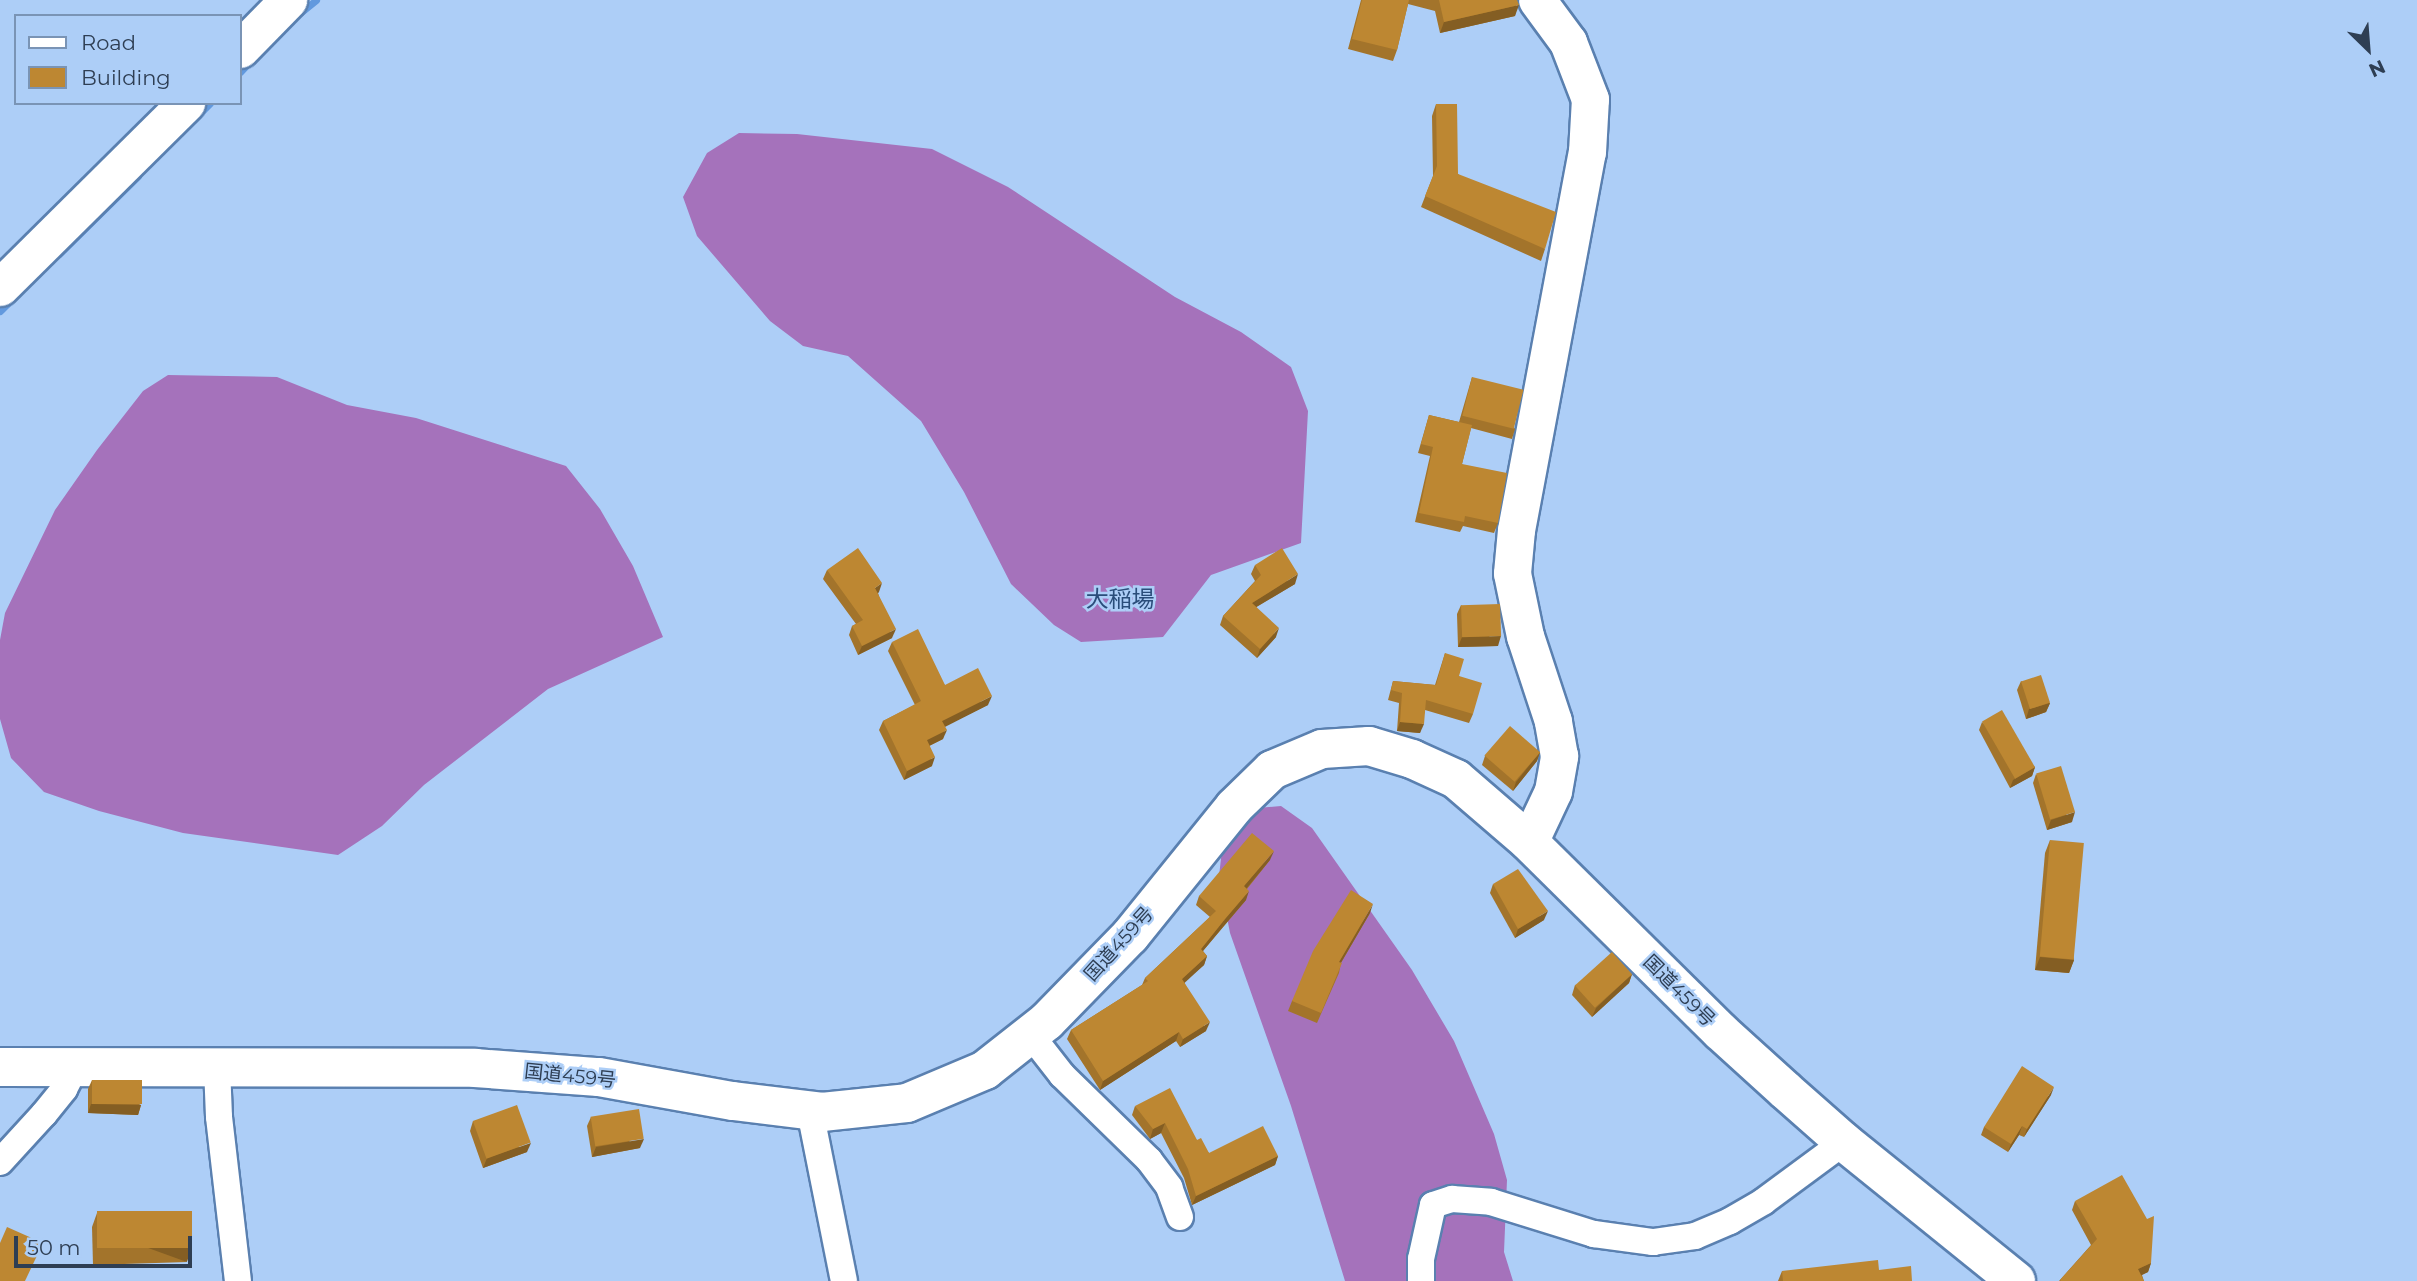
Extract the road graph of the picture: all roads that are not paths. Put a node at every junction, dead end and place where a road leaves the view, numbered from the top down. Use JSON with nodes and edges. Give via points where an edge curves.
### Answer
{"nodes":[{"id":1,"x":288,"y":0,"type":"edge"},
{"id":2,"x":1537,"y":0,"type":"edge"},
{"id":3,"x":242,"y":48,"type":"edge"},
{"id":4,"x":184,"y":105,"type":"edge"},
{"id":5,"x":0,"y":287,"type":"edge"},
{"id":6,"x":1529,"y":842,"type":"junction"},
{"id":7,"x":1030,"y":1034,"type":"junction"},
{"id":8,"x":0,"y":1067,"type":"edge"},
{"id":9,"x":75,"y":1067,"type":"junction"},
{"id":10,"x":217,"y":1067,"type":"junction"},
{"id":11,"x":810,"y":1111,"type":"junction"},
{"id":12,"x":1844,"y":1142,"type":"junction"},
{"id":13,"x":0,"y":1162,"type":"edge"},
{"id":14,"x":1180,"y":1217,"type":"dead end"},
{"id":15,"x":238,"y":1281,"type":"edge"},
{"id":16,"x":844,"y":1281,"type":"edge"},
{"id":17,"x":1421,"y":1281,"type":"edge"},
{"id":18,"x":2016,"y":1281,"type":"edge"}],
"edges":[{"from":1,"to":3,"type":"street"},
{"from":2,"to":6,"type":"street","via":[[1568,42],[1590,99],[1587,152],[1512,572],[1559,756],[1553,791]]},
{"from":4,"to":5,"type":"street"},
{"from":6,"to":7,"type":"highway","name":"国道459号","via":[[1456,779],[1423,764],[1369,746],[1322,749],[1272,770],[1234,807],[1130,936]]},
{"from":6,"to":12,"type":"highway","name":"国道459号","via":[[1720,1031]]},
{"from":7,"to":11,"type":"highway","name":"国道459号","via":[[985,1070],[907,1103]]},
{"from":7,"to":14,"type":"street","via":[[1062,1076],[1149,1160],[1169,1186]]},
{"from":8,"to":9,"type":"highway","name":"国道459号"},
{"from":9,"to":10,"type":"highway","name":"国道459号"},
{"from":9,"to":13,"type":"street","via":[[64,1089]]},
{"from":10,"to":11,"type":"highway","name":"国道459号","via":[[475,1068],[599,1077]]},
{"from":10,"to":15,"type":"street"},
{"from":11,"to":16,"type":"street"},
{"from":12,"to":17,"type":"street","via":[[1764,1201],[1695,1236],[1653,1241],[1594,1234],[1491,1202],[1452,1199],[1433,1205]]},
{"from":12,"to":18,"type":"highway","name":"国道459号"}]}
